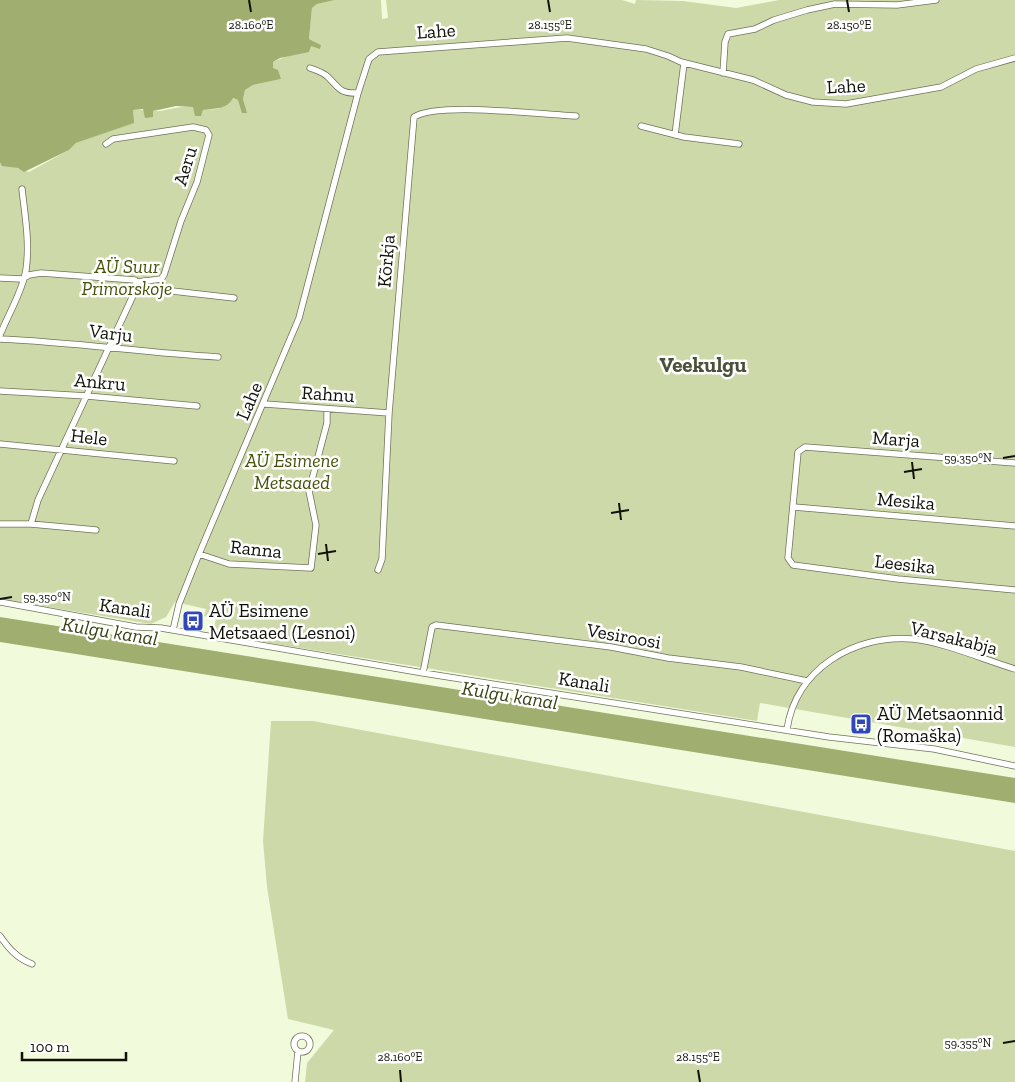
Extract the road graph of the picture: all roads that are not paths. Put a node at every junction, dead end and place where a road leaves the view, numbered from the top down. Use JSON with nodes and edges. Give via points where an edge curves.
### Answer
{"nodes":[{"id":1,"x":936,"y":0,"type":"edge"},
{"id":2,"x":1015,"y":58,"type":"edge"},
{"id":3,"x":684,"y":63,"type":"junction"},
{"id":4,"x":310,"y":68,"type":"dead end"},
{"id":5,"x":723,"y":73,"type":"junction"},
{"id":6,"x":358,"y":93,"type":"junction"},
{"id":7,"x":576,"y":116,"type":"dead end"},
{"id":8,"x":641,"y":126,"type":"dead end"},
{"id":9,"x":675,"y":135,"type":"junction"},
{"id":10,"x":106,"y":144,"type":"dead end"},
{"id":11,"x":739,"y":144,"type":"dead end"},
{"id":12,"x":22,"y":189,"type":"dead end"},
{"id":13,"x":0,"y":278,"type":"edge"},
{"id":14,"x":22,"y":280,"type":"junction"},
{"id":15,"x":137,"y":284,"type":"junction"},
{"id":16,"x":234,"y":298,"type":"dead end"},
{"id":17,"x":0,"y":335,"type":"edge"},
{"id":18,"x":0,"y":339,"type":"edge"},
{"id":19,"x":109,"y":349,"type":"junction"},
{"id":20,"x":218,"y":357,"type":"dead end"},
{"id":21,"x":0,"y":390,"type":"edge"},
{"id":22,"x":87,"y":396,"type":"junction"},
{"id":23,"x":265,"y":404,"type":"junction"},
{"id":24,"x":197,"y":406,"type":"dead end"},
{"id":25,"x":327,"y":410,"type":"junction"},
{"id":26,"x":389,"y":413,"type":"junction"},
{"id":27,"x":0,"y":444,"type":"edge"},
{"id":28,"x":63,"y":449,"type":"junction"},
{"id":29,"x":174,"y":461,"type":"dead end"},
{"id":30,"x":1015,"y":463,"type":"edge"},
{"id":31,"x":794,"y":507,"type":"junction"},
{"id":32,"x":0,"y":524,"type":"edge"},
{"id":33,"x":31,"y":524,"type":"junction"},
{"id":34,"x":1015,"y":526,"type":"edge"},
{"id":35,"x":96,"y":530,"type":"dead end"},
{"id":36,"x":199,"y":554,"type":"junction"},
{"id":37,"x":378,"y":570,"type":"dead end"},
{"id":38,"x":1015,"y":590,"type":"edge"},
{"id":39,"x":0,"y":602,"type":"edge"},
{"id":40,"x":173,"y":630,"type":"junction"},
{"id":41,"x":1015,"y":670,"type":"edge"},
{"id":42,"x":423,"y":673,"type":"junction"},
{"id":43,"x":806,"y":681,"type":"junction"},
{"id":44,"x":787,"y":729,"type":"junction"},
{"id":45,"x":1015,"y":766,"type":"edge"},
{"id":46,"x":0,"y":936,"type":"edge"},
{"id":47,"x":32,"y":964,"type":"dead end"},
{"id":48,"x":298,"y":1051,"type":"dead end"},
{"id":49,"x":295,"y":1082,"type":"edge"}],
"edges":[{"from":1,"to":5,"type":"street","via":[[896,5],[836,4],[728,34]]},
{"from":2,"to":5,"type":"street","name":"Lahe","via":[[976,69],[941,87],[846,104],[813,102],[786,95],[754,80]]},
{"from":3,"to":5,"type":"street","name":"Lahe"},
{"from":3,"to":6,"type":"street","name":"Lahe","via":[[646,50],[567,38],[396,49],[378,52],[369,59]]},
{"from":3,"to":9,"type":"street"},
{"from":4,"to":6,"type":"street","via":[[327,76],[336,88]]},
{"from":6,"to":23,"type":"street","name":"Lahe","via":[[299,318]]},
{"from":7,"to":26,"type":"street","name":"Kõrkja","via":[[452,108],[431,110],[414,117]]},
{"from":8,"to":9,"type":"street"},
{"from":9,"to":11,"type":"street"},
{"from":10,"to":15,"type":"street","name":"Aeru","via":[[113,139],[193,127],[206,130],[209,136],[197,182],[161,279]]},
{"from":12,"to":14,"type":"street","via":[[28,242],[26,272]]},
{"from":13,"to":14,"type":"street"},
{"from":14,"to":15,"type":"street","via":[[41,273],[135,280]]},
{"from":14,"to":17,"type":"street"},
{"from":15,"to":16,"type":"street"},
{"from":15,"to":19,"type":"street"},
{"from":18,"to":19,"type":"street","name":"Varju","via":[[62,342]]},
{"from":19,"to":20,"type":"street","name":"Varju"},
{"from":19,"to":22,"type":"street"},
{"from":21,"to":22,"type":"street","name":"Ankru"},
{"from":22,"to":24,"type":"street","name":"Ankru"},
{"from":22,"to":28,"type":"street"},
{"from":23,"to":25,"type":"street","name":"Rahnu"},
{"from":23,"to":36,"type":"street","name":"Lahe"},
{"from":25,"to":26,"type":"street","name":"Rahnu"},
{"from":25,"to":36,"type":"street","name":"Ranna","via":[[327,423],[309,491],[316,525],[311,568],[229,564]]},
{"from":26,"to":37,"type":"street","name":"Kõrkja","via":[[382,559]]},
{"from":27,"to":28,"type":"street","name":"Hele"},
{"from":28,"to":29,"type":"street","name":"Hele"},
{"from":28,"to":33,"type":"street","via":[[38,500]]},
{"from":30,"to":31,"type":"street","name":"Marja","via":[[805,447],[798,452]]},
{"from":31,"to":34,"type":"street","name":"Mesika"},
{"from":31,"to":38,"type":"street","name":"Leesika","via":[[790,517],[788,558],[793,565]]},
{"from":32,"to":33,"type":"street"},
{"from":33,"to":35,"type":"street"},
{"from":36,"to":40,"type":"street","name":"Lahe","via":[[179,604]]},
{"from":39,"to":40,"type":"street","name":"Kanali","via":[[136,627]]},
{"from":40,"to":42,"type":"street","name":"Kanali"},
{"from":41,"to":43,"type":"street","name":"Varsakabja","via":[[915,639],[891,638],[838,654]]},
{"from":42,"to":43,"type":"street","name":"Vesiroosi","via":[[429,635],[432,626],[436,625],[611,647],[741,667]]},
{"from":42,"to":44,"type":"street","name":"Kanali"},
{"from":43,"to":44,"type":"street"},
{"from":44,"to":45,"type":"street","name":"Kanali","via":[[934,749]]},
{"from":46,"to":47,"type":"street","via":[[20,959]]},
{"from":48,"to":49,"type":"street"}]}
